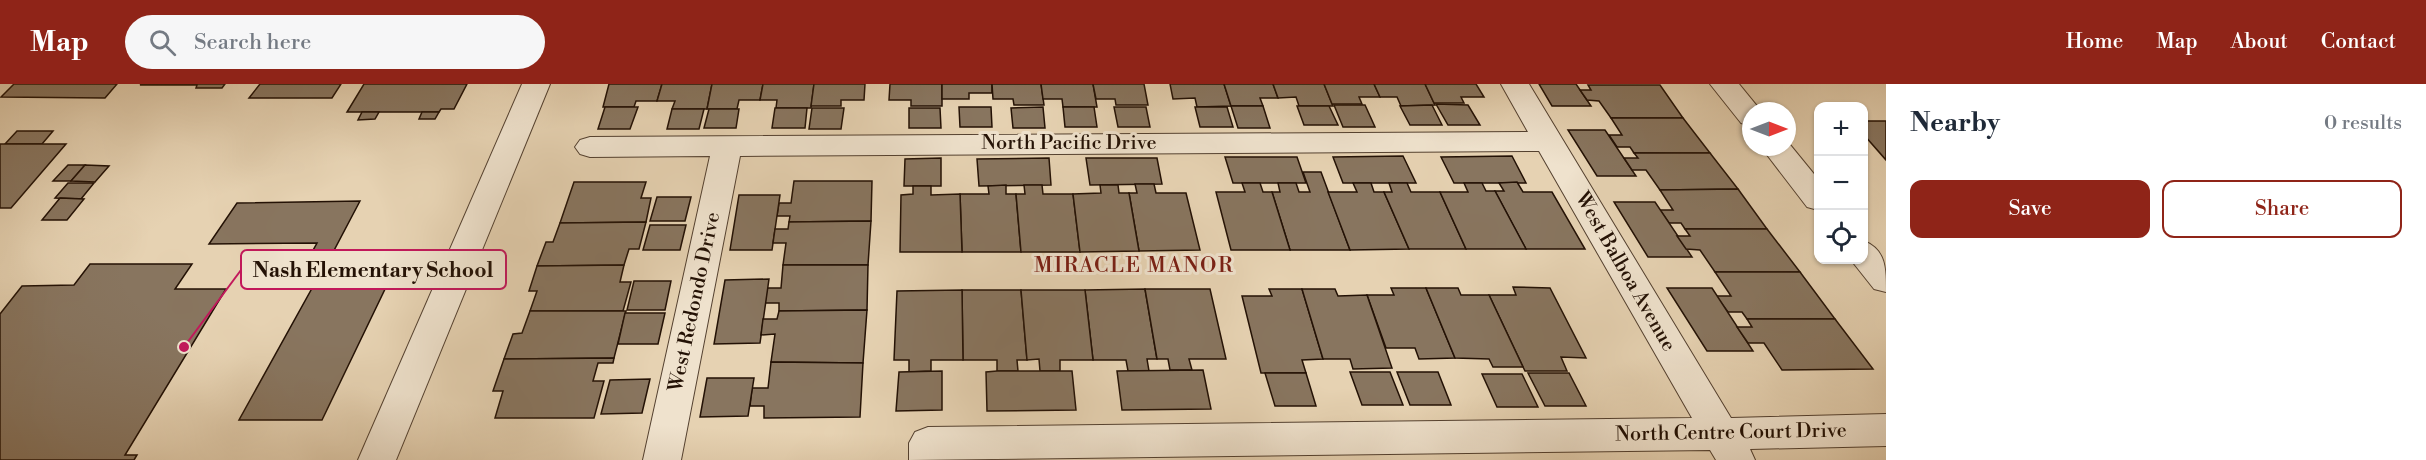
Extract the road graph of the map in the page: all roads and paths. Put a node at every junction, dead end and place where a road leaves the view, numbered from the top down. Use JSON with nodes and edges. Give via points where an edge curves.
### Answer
{"nodes":[{"id":1,"x":536,"y":84,"type":"edge"},
{"id":2,"x":1515,"y":84,"type":"edge"},
{"id":3,"x":1724,"y":84,"type":"edge"},
{"id":4,"x":1742,"y":106,"type":"edge"},
{"id":5,"x":1548,"y":141,"type":"junction"},
{"id":6,"x":727,"y":145,"type":"junction"},
{"id":7,"x":590,"y":147,"type":"dead end"},
{"id":8,"x":1783,"y":156,"type":"edge"},
{"id":9,"x":1814,"y":194,"type":"edge"},
{"id":10,"x":1868,"y":259,"type":"edge"},
{"id":11,"x":1886,"y":280,"type":"edge"},
{"id":12,"x":1886,"y":430,"type":"edge"},
{"id":13,"x":1728,"y":447,"type":"edge"},
{"id":14,"x":928,"y":451,"type":"edge"},
{"id":15,"x":377,"y":460,"type":"edge"},
{"id":16,"x":662,"y":460,"type":"edge"}],
"edges":[{"from":1,"to":15,"type":"street"},
{"from":2,"to":5,"type":"street","name":"West Balboa Avenue"},
{"from":3,"to":4,"type":"street"},
{"from":5,"to":6,"type":"street","name":"North Pacific Drive"},
{"from":5,"to":13,"type":"street","name":"West Balboa Avenue"},
{"from":6,"to":7,"type":"street","name":"North Pacific Drive"},
{"from":6,"to":16,"type":"street","name":"West Redondo Drive"},
{"from":8,"to":9,"type":"street"},
{"from":10,"to":11,"type":"street"},
{"from":12,"to":13,"type":"street","name":"North Centre Court Drive"},
{"from":13,"to":14,"type":"street","name":"North Centre Court Drive"}]}
